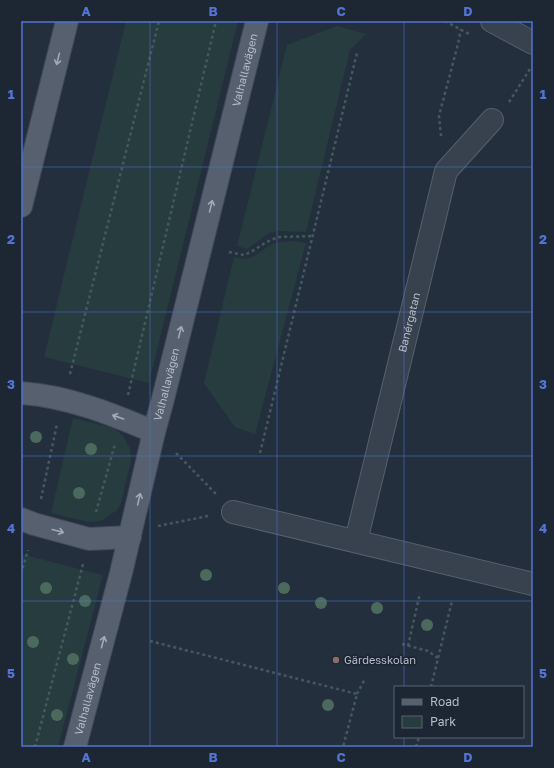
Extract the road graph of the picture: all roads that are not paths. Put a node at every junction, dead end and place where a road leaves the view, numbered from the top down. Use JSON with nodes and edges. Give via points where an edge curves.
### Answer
{"nodes":[{"id":1,"x":68,"y":21,"type":"edge"},
{"id":2,"x":256,"y":21,"type":"edge"},
{"id":3,"x":492,"y":21,"type":"edge"},
{"id":4,"x":533,"y":43,"type":"edge"},
{"id":5,"x":492,"y":120,"type":"road end"},
{"id":6,"x":21,"y":206,"type":"edge"},
{"id":7,"x":21,"y":393,"type":"edge"},
{"id":8,"x":154,"y":432,"type":"junction"},
{"id":9,"x":233,"y":512,"type":"road end"},
{"id":10,"x":21,"y":519,"type":"edge"},
{"id":11,"x":130,"y":537,"type":"junction"},
{"id":12,"x":356,"y":541,"type":"junction"},
{"id":13,"x":533,"y":584,"type":"edge"},
{"id":14,"x":75,"y":747,"type":"edge"}],
"edges":[{"from":1,"to":6,"type":"main road","one_way":true},
{"from":8,"to":2,"type":"main road","name":"Valhallavägen","one_way":true},
{"from":3,"to":4,"type":"street"},
{"from":5,"to":12,"type":"street","name":"Banérgatan","via":[[446,171]]},
{"from":8,"to":7,"type":"main road","one_way":true,"via":[[122,418],[63,399]]},
{"from":11,"to":8,"type":"main road","name":"Valhallavägen","one_way":true},
{"from":9,"to":12,"type":"street"},
{"from":10,"to":11,"type":"main road","one_way":true,"via":[[89,539]]},
{"from":14,"to":11,"type":"main road","name":"Valhallavägen","one_way":true},
{"from":12,"to":13,"type":"street"}]}
